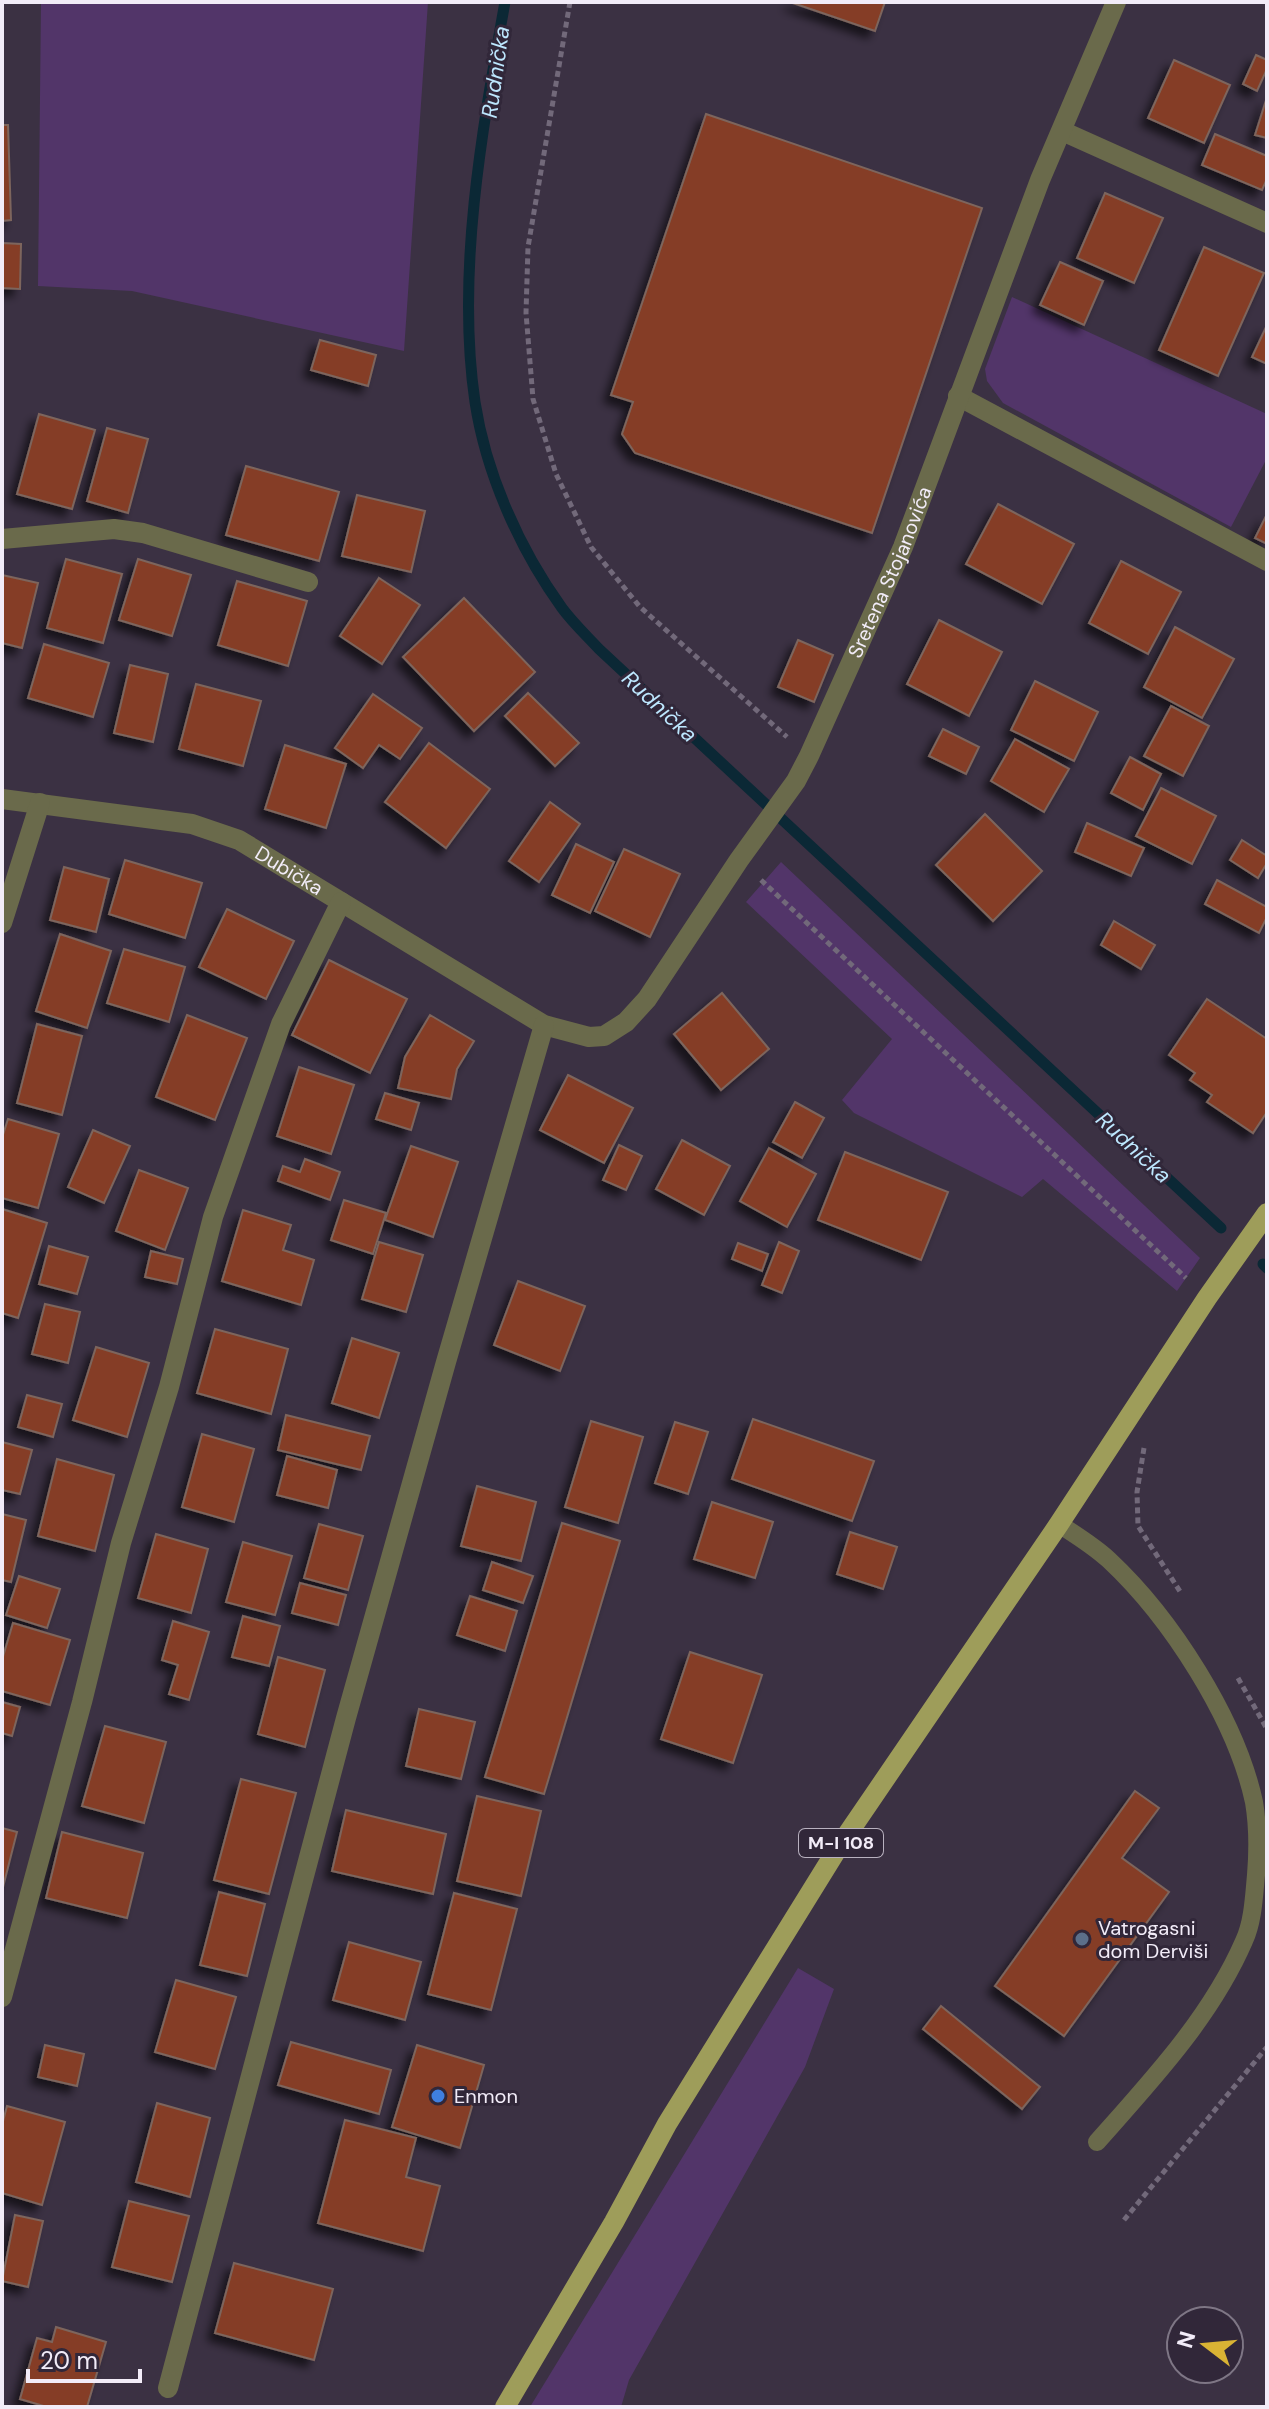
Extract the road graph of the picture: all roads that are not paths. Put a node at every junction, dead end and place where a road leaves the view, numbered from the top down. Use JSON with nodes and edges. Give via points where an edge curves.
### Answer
{"nodes":[{"id":1,"x":1116,"y":2,"type":"edge"},
{"id":2,"x":1062,"y":131,"type":"junction"},
{"id":3,"x":1267,"y":223,"type":"edge"},
{"id":4,"x":958,"y":396,"type":"junction"},
{"id":5,"x":2,"y":539,"type":"edge"},
{"id":6,"x":1267,"y":561,"type":"edge"},
{"id":7,"x":308,"y":582,"type":"dead end"},
{"id":8,"x":2,"y":799,"type":"edge"},
{"id":9,"x":40,"y":803,"type":"junction"},
{"id":10,"x":341,"y":902,"type":"junction"},
{"id":11,"x":2,"y":923,"type":"edge"},
{"id":12,"x":544,"y":1025,"type":"junction"},
{"id":13,"x":1267,"y":1213,"type":"edge"},
{"id":14,"x":1059,"y":1524,"type":"junction"},
{"id":15,"x":2,"y":1997,"type":"edge"},
{"id":16,"x":1097,"y":2142,"type":"dead end"},
{"id":17,"x":168,"y":2388,"type":"dead end"},
{"id":18,"x":505,"y":2407,"type":"edge"}],
"edges":[{"from":1,"to":2,"type":"street","name":"Sretena Stojanovića"},
{"from":2,"to":3,"type":"street"},
{"from":2,"to":4,"type":"street","name":"Sretena Stojanovića"},
{"from":4,"to":6,"type":"street"},
{"from":4,"to":12,"type":"street","name":"Sretena Stojanovića","via":[[903,547],[796,781],[626,1022],[604,1036],[589,1037]]},
{"from":5,"to":7,"type":"street","via":[[114,529],[143,533]]},
{"from":8,"to":9,"type":"street","name":"Dubička"},
{"from":9,"to":10,"type":"street","name":"Dubička","via":[[192,824],[239,840]]},
{"from":9,"to":11,"type":"street"},
{"from":10,"to":12,"type":"street","name":"Dubička"},
{"from":10,"to":15,"type":"street","via":[[281,1024],[213,1217]]},
{"from":12,"to":17,"type":"street","via":[[346,1718]]},
{"from":13,"to":14,"type":"main road","number":"M-I 108"},
{"from":14,"to":16,"type":"lane","via":[[1108,1559],[1186,1653],[1241,1756],[1258,1847],[1246,1938],[1226,1976],[1171,2058]]},
{"from":14,"to":18,"type":"main road","number":"M-I 108","via":[[788,1927],[667,2124]]}]}
